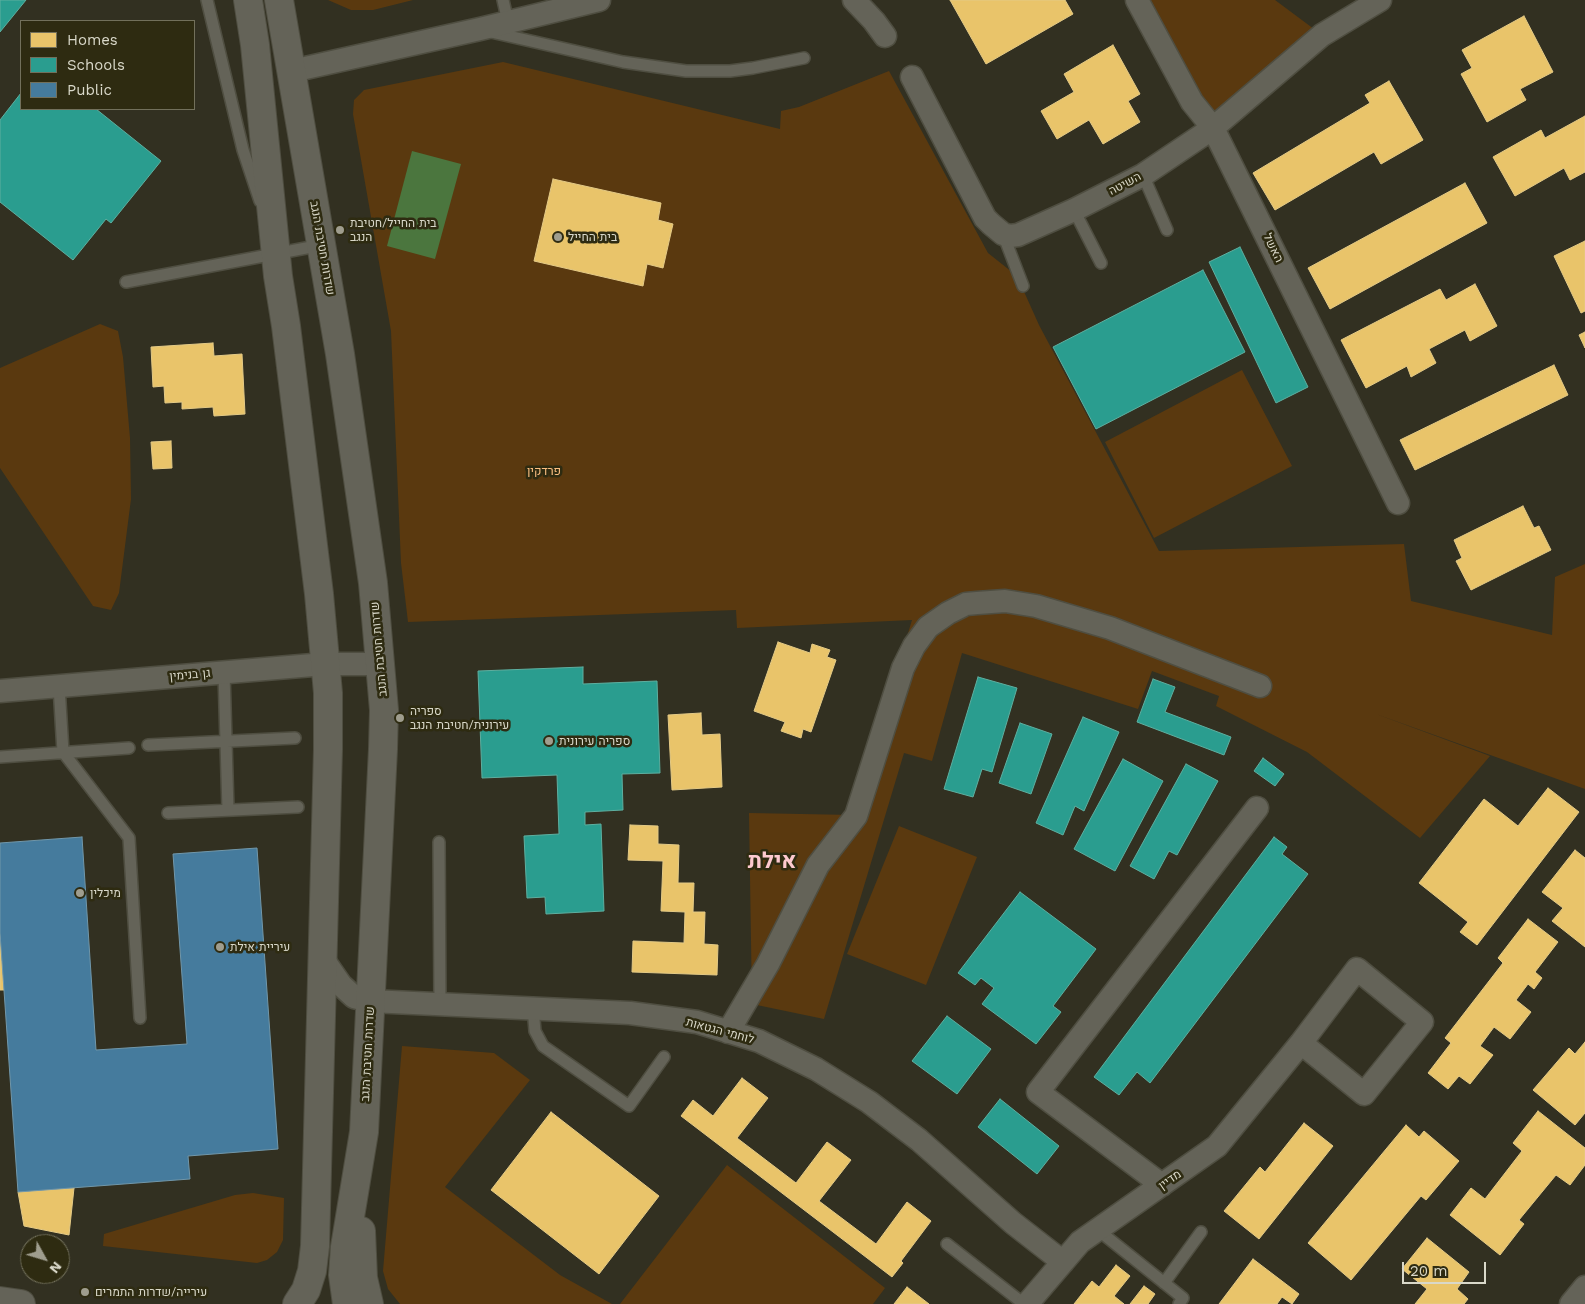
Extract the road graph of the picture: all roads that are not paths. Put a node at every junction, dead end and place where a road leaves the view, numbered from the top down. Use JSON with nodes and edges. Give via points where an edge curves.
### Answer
{"nodes":[{"id":1,"x":207,"y":0,"type":"edge"},
{"id":2,"x":248,"y":0,"type":"edge"},
{"id":3,"x":279,"y":0,"type":"edge"},
{"id":4,"x":503,"y":0,"type":"edge"},
{"id":5,"x":599,"y":0,"type":"edge"},
{"id":6,"x":854,"y":0,"type":"edge"},
{"id":7,"x":1137,"y":0,"type":"edge"},
{"id":8,"x":1380,"y":0,"type":"edge"},
{"id":9,"x":508,"y":22,"type":"junction"},
{"id":10,"x":480,"y":29,"type":"junction"},
{"id":11,"x":885,"y":36,"type":"dead end"},
{"id":12,"x":804,"y":58,"type":"dead end"},
{"id":13,"x":292,"y":70,"type":"junction"},
{"id":14,"x":912,"y":77,"type":"dead end"},
{"id":15,"x":1213,"y":128,"type":"junction"},
{"id":16,"x":1143,"y":175,"type":"junction"},
{"id":17,"x":1074,"y":210,"type":"junction"},
{"id":18,"x":1167,"y":230,"type":"dead end"},
{"id":19,"x":1003,"y":234,"type":"junction"},
{"id":20,"x":322,"y":245,"type":"junction"},
{"id":21,"x":275,"y":248,"type":"junction"},
{"id":22,"x":1101,"y":263,"type":"dead end"},
{"id":23,"x":126,"y":282,"type":"dead end"},
{"id":24,"x":1023,"y":286,"type":"dead end"},
{"id":25,"x":1398,"y":503,"type":"dead end"},
{"id":26,"x":325,"y":664,"type":"junction"},
{"id":27,"x":380,"y":664,"type":"junction"},
{"id":28,"x":224,"y":673,"type":"junction"},
{"id":29,"x":59,"y":686,"type":"junction"},
{"id":30,"x":1260,"y":686,"type":"dead end"},
{"id":31,"x":0,"y":692,"type":"edge"},
{"id":32,"x":295,"y":738,"type":"dead end"},
{"id":33,"x":226,"y":741,"type":"junction"},
{"id":34,"x":148,"y":745,"type":"dead end"},
{"id":35,"x":129,"y":748,"type":"dead end"},
{"id":36,"x":63,"y":752,"type":"junction"},
{"id":37,"x":0,"y":757,"type":"edge"},
{"id":38,"x":298,"y":807,"type":"dead end"},
{"id":39,"x":1257,"y":808,"type":"dead end"},
{"id":40,"x":228,"y":810,"type":"junction"},
{"id":41,"x":168,"y":813,"type":"dead end"},
{"id":42,"x":439,"y":842,"type":"dead end"},
{"id":43,"x":323,"y":959,"type":"junction"},
{"id":44,"x":370,"y":1001,"type":"junction"},
{"id":45,"x":440,"y":1004,"type":"junction"},
{"id":46,"x":533,"y":1008,"type":"junction"},
{"id":47,"x":140,"y":1018,"type":"dead end"},
{"id":48,"x":728,"y":1032,"type":"junction"},
{"id":49,"x":1301,"y":1043,"type":"junction"},
{"id":50,"x":664,"y":1057,"type":"dead end"},
{"id":51,"x":357,"y":1173,"type":"junction"},
{"id":52,"x":1162,"y":1185,"type":"junction"},
{"id":53,"x":1098,"y":1230,"type":"junction"},
{"id":54,"x":1201,"y":1232,"type":"dead end"},
{"id":55,"x":947,"y":1244,"type":"dead end"},
{"id":56,"x":1062,"y":1262,"type":"junction"},
{"id":57,"x":1164,"y":1282,"type":"junction"},
{"id":58,"x":1585,"y":1287,"type":"edge"},
{"id":59,"x":0,"y":1301,"type":"edge"},
{"id":60,"x":20,"y":1304,"type":"edge"},
{"id":61,"x":298,"y":1304,"type":"edge"},
{"id":62,"x":347,"y":1304,"type":"edge"},
{"id":63,"x":369,"y":1304,"type":"edge"},
{"id":64,"x":1025,"y":1304,"type":"edge"},
{"id":65,"x":1179,"y":1304,"type":"edge"},
{"id":66,"x":1571,"y":1304,"type":"edge"}],
"edges":[{"from":1,"to":21,"type":"lane","via":[[243,150]]},
{"from":2,"to":21,"type":"main road"},
{"from":3,"to":13,"type":"main road","name":"שדרות חטיבת הנגב"},
{"from":4,"to":9,"type":"lane"},
{"from":5,"to":9,"type":"street"},
{"from":6,"to":11,"type":"street"},
{"from":7,"to":15,"type":"street","name":"האשל","via":[[1192,102]]},
{"from":8,"to":15,"type":"street","name":"השיטה","via":[[1322,35]]},
{"from":9,"to":10,"type":"street"},
{"from":10,"to":12,"type":"lane","via":[[623,62],[686,71],[753,68]]},
{"from":10,"to":13,"type":"street"},
{"from":13,"to":20,"type":"main road","name":"שדרות חטיבת הנגב"},
{"from":14,"to":19,"type":"street","via":[[985,218]]},
{"from":15,"to":16,"type":"street","name":"השיטה"},
{"from":15,"to":25,"type":"street","name":"האשל"},
{"from":16,"to":17,"type":"street","name":"השיטה"},
{"from":16,"to":18,"type":"lane"},
{"from":17,"to":19,"type":"street","name":"השיטה","via":[[1028,232],[1010,236]]},
{"from":17,"to":22,"type":"lane"},
{"from":19,"to":24,"type":"lane"},
{"from":20,"to":21,"type":"lane"},
{"from":20,"to":27,"type":"main road","name":"שדרות חטיבת הנגב","via":[[373,582]]},
{"from":21,"to":23,"type":"lane"},
{"from":21,"to":26,"type":"main road","via":[[317,575]]},
{"from":26,"to":27,"type":"street","name":"גן בנימין"},
{"from":26,"to":28,"type":"street","name":"גן בנימין"},
{"from":26,"to":43,"type":"main road","via":[[328,749]]},
{"from":27,"to":44,"type":"main road","name":"שדרות חטיבת הנגב","via":[[383,749]]},
{"from":28,"to":29,"type":"street","name":"גן בנימין"},
{"from":28,"to":33,"type":"lane"},
{"from":29,"to":31,"type":"street","name":"גן בנימין"},
{"from":29,"to":36,"type":"lane"},
{"from":30,"to":48,"type":"street","via":[[1110,628],[1036,606],[1005,601],[977,603],[966,604],[948,613],[928,627],[914,646],[903,668],[856,816],[818,865],[768,964]]},
{"from":32,"to":33,"type":"lane"},
{"from":33,"to":34,"type":"lane"},
{"from":33,"to":40,"type":"lane"},
{"from":35,"to":36,"type":"lane"},
{"from":36,"to":37,"type":"lane"},
{"from":36,"to":47,"type":"lane","via":[[129,838]]},
{"from":38,"to":40,"type":"lane"},
{"from":39,"to":52,"type":"street","via":[[1038,1092]]},
{"from":40,"to":41,"type":"lane"},
{"from":42,"to":45,"type":"lane"},
{"from":43,"to":44,"type":"street","name":"לוחמי הגטאות","via":[[354,997]]},
{"from":43,"to":61,"type":"main road","via":[[315,1246],[312,1271]]},
{"from":44,"to":45,"type":"street","name":"לוחמי הגטאות"},
{"from":44,"to":51,"type":"main road","name":"שדרות חטיבת הנגב","via":[[364,1132]]},
{"from":45,"to":46,"type":"street","name":"לוחמי הגטאות"},
{"from":46,"to":48,"type":"street","name":"לוחמי הגטאות","via":[[630,1013],[697,1022]]},
{"from":46,"to":50,"type":"lane","via":[[535,1032],[543,1046],[629,1106]]},
{"from":48,"to":56,"type":"street","name":"לוחמי הגטאות","via":[[759,1041],[816,1069],[869,1102],[919,1140]]},
{"from":49,"to":49,"type":"street","name":"מדיין","via":[[1364,1094],[1422,1022],[1356,969]]},
{"from":49,"to":52,"type":"street","name":"מדיין","via":[[1218,1146]]},
{"from":51,"to":62,"type":"main road","name":"שדרות חטיבת הנגב","via":[[345,1247],[343,1275]]},
{"from":51,"to":63,"type":"main road","via":[[363,1278]]},
{"from":52,"to":53,"type":"street","name":"מדיין"},
{"from":53,"to":56,"type":"street","name":"מדיין","via":[[1080,1242]]},
{"from":53,"to":57,"type":"lane"},
{"from":54,"to":57,"type":"lane"},
{"from":55,"to":64,"type":"lane"},
{"from":56,"to":64,"type":"street","name":"מדיין"},
{"from":57,"to":65,"type":"lane","via":[[1183,1298]]},
{"from":58,"to":66,"type":"street"},
{"from":59,"to":60,"type":"main road"}]}
